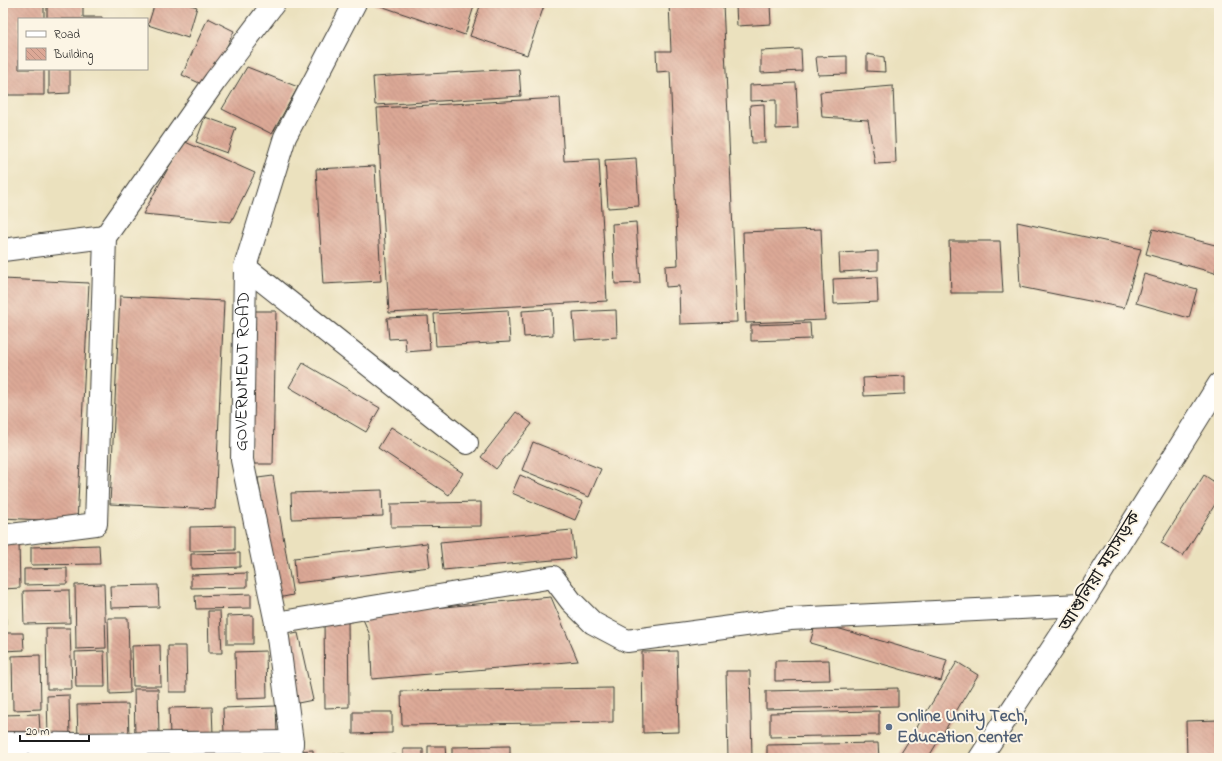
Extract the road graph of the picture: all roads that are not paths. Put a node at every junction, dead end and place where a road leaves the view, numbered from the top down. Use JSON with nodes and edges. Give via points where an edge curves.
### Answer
{"nodes":[{"id":1,"x":274,"y":3,"type":"edge"},
{"id":2,"x":355,"y":3,"type":"edge"},
{"id":3,"x":105,"y":237,"type":"junction"},
{"id":4,"x":3,"y":250,"type":"edge"},
{"id":5,"x":245,"y":267,"type":"junction"},
{"id":6,"x":1219,"y":384,"type":"edge"},
{"id":7,"x":467,"y":443,"type":"dead end"},
{"id":8,"x":3,"y":536,"type":"edge"},
{"id":9,"x":1081,"y":605,"type":"junction"},
{"id":10,"x":276,"y":623,"type":"junction"},
{"id":11,"x":3,"y":743,"type":"edge"},
{"id":12,"x":292,"y":750,"type":"edge"},
{"id":13,"x":980,"y":758,"type":"edge"}],
"edges":[{"from":1,"to":3,"type":"main road","via":[[215,81]]},
{"from":2,"to":5,"type":"main road","name":"GOVERNMENT ROAD","via":[[285,136]]},
{"from":3,"to":4,"type":"main road"},
{"from":3,"to":8,"type":"main road","via":[[96,524]]},
{"from":5,"to":7,"type":"main road"},
{"from":5,"to":10,"type":"main road","name":"GOVERNMENT ROAD","via":[[242,460]]},
{"from":6,"to":9,"type":"main road","name":"আশুলিয়া মহাসড়ক"},
{"from":9,"to":10,"type":"main road","via":[[790,619],[627,641],[593,623],[570,601],[553,577]]},
{"from":9,"to":13,"type":"main road","name":"আশুলিয়া মহাসড়ক"},
{"from":10,"to":12,"type":"main road","name":"GOVERNMENT ROAD"},
{"from":11,"to":12,"type":"main road"}]}
